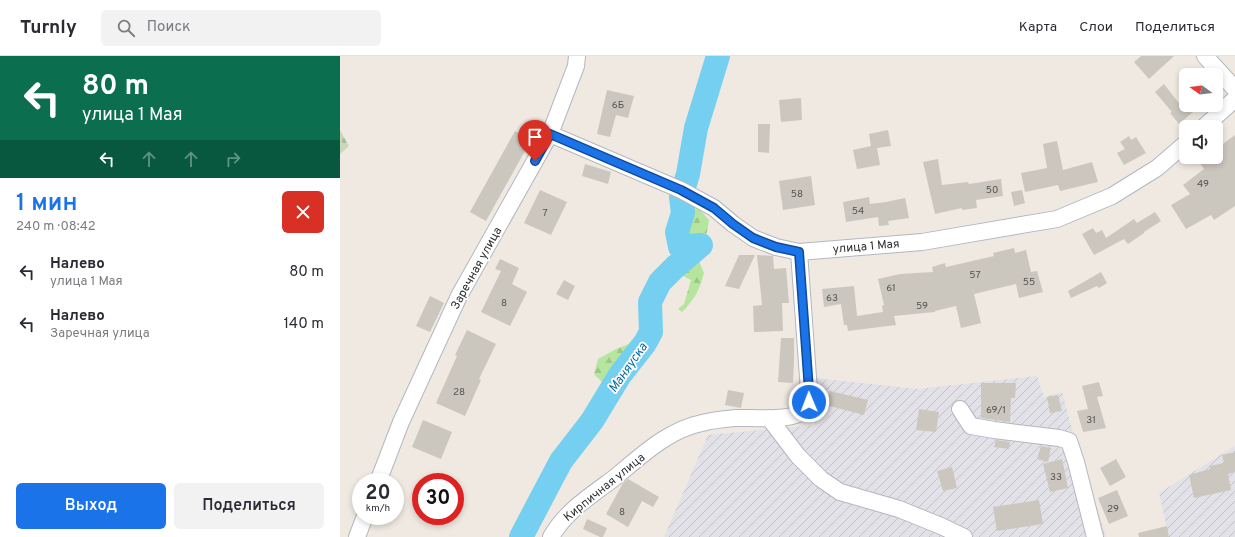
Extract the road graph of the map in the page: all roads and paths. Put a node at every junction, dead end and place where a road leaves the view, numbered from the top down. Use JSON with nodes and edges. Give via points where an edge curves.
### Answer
{"nodes":[{"id":1,"x":577,"y":56,"type":"edge"},
{"id":2,"x":1205,"y":56,"type":"edge"},
{"id":3,"x":1235,"y":89,"type":"edge"},
{"id":4,"x":1235,"y":99,"type":"edge"},
{"id":5,"x":1212,"y":120,"type":"edge"},
{"id":6,"x":550,"y":134,"type":"junction"},
{"id":7,"x":1179,"y":148,"type":"edge"},
{"id":8,"x":799,"y":252,"type":"junction"},
{"id":9,"x":960,"y":409,"type":"dead end"},
{"id":10,"x":770,"y":418,"type":"junction"},
{"id":11,"x":381,"y":473,"type":"edge"},
{"id":12,"x":361,"y":525,"type":"edge"},
{"id":13,"x":356,"y":537,"type":"edge"},
{"id":14,"x":551,"y":537,"type":"edge"},
{"id":15,"x":964,"y":537,"type":"edge"},
{"id":16,"x":1095,"y":537,"type":"edge"}],
"edges":[{"from":1,"to":6,"type":"street","name":"Заречная улица","via":[[576,66]]},
{"from":2,"to":3,"type":"street"},
{"from":4,"to":5,"type":"street"},
{"from":6,"to":8,"type":"street","name":"улица 1 Мая","via":[[681,190],[714,208],[753,238]]},
{"from":6,"to":11,"type":"street","name":"Заречная улица","via":[[459,296],[401,422]]},
{"from":7,"to":8,"type":"street","name":"улица 1 Мая","via":[[1157,168],[1112,196],[1057,220],[922,242]]},
{"from":8,"to":10,"type":"street","name":"Кирпичная улица","via":[[809,402],[803,412],[782,418]]},
{"from":9,"to":16,"type":"street","via":[[971,426],[1069,441]]},
{"from":10,"to":14,"type":"street","name":"Кирпичная улица","via":[[736,418],[701,423],[680,430],[661,441],[577,506]]},
{"from":10,"to":15,"type":"street","via":[[798,456],[821,479],[840,492],[899,509]]},
{"from":12,"to":13,"type":"street"}]}
